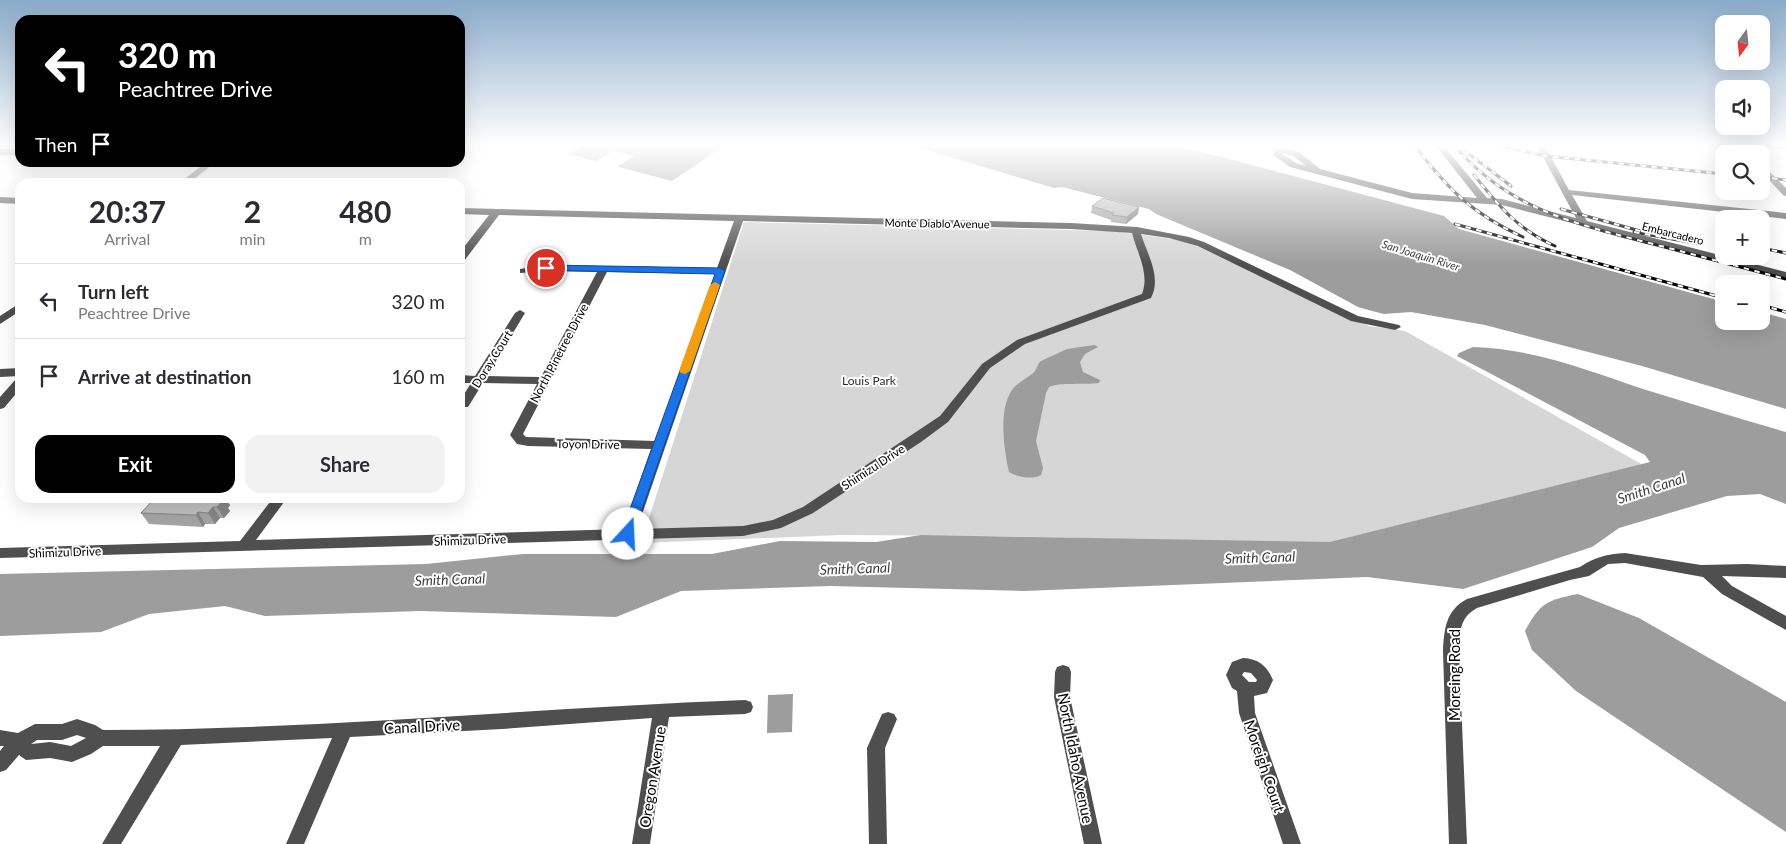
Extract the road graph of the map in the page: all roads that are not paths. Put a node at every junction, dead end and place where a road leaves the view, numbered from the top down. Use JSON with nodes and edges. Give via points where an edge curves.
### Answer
{"nodes":[{"id":1,"x":1373,"y":185,"type":"edge"},
{"id":2,"x":1472,"y":185,"type":"edge"},
{"id":3,"x":1563,"y":185,"type":"edge"},
{"id":4,"x":1567,"y":192,"type":"junction"},
{"id":5,"x":1483,"y":199,"type":"junction"},
{"id":6,"x":0,"y":200,"type":"edge"},
{"id":7,"x":15,"y":201,"type":"edge"},
{"id":8,"x":465,"y":211,"type":"edge"},
{"id":9,"x":496,"y":212,"type":"junction"},
{"id":10,"x":1786,"y":216,"type":"edge"},
{"id":11,"x":739,"y":219,"type":"junction"},
{"id":12,"x":1583,"y":223,"type":"junction"},
{"id":13,"x":1136,"y":231,"type":"junction"},
{"id":14,"x":465,"y":252,"type":"edge"},
{"id":15,"x":604,"y":269,"type":"junction"},
{"id":16,"x":524,"y":271,"type":"dead end"},
{"id":17,"x":720,"y":271,"type":"junction"},
{"id":18,"x":1786,"y":275,"type":"edge"},
{"id":19,"x":15,"y":310,"type":"edge"},
{"id":20,"x":520,"y":313,"type":"dead end"},
{"id":21,"x":0,"y":321,"type":"edge"},
{"id":22,"x":1395,"y":327,"type":"dead end"},
{"id":23,"x":15,"y":372,"type":"edge"},
{"id":24,"x":0,"y":373,"type":"edge"},
{"id":25,"x":465,"y":379,"type":"edge"},
{"id":26,"x":479,"y":380,"type":"junction"},
{"id":27,"x":545,"y":381,"type":"junction"},
{"id":28,"x":15,"y":388,"type":"edge"},
{"id":29,"x":465,"y":402,"type":"edge"},
{"id":30,"x":0,"y":405,"type":"edge"},
{"id":31,"x":518,"y":437,"type":"joint"},
{"id":32,"x":659,"y":445,"type":"junction"},
{"id":33,"x":276,"y":503,"type":"edge"},
{"id":34,"x":628,"y":534,"type":"junction"},
{"id":35,"x":244,"y":546,"type":"junction"},
{"id":36,"x":0,"y":553,"type":"edge"},
{"id":37,"x":1708,"y":572,"type":"junction"},
{"id":38,"x":1786,"y":572,"type":"edge"},
{"id":39,"x":1786,"y":624,"type":"edge"},
{"id":40,"x":1063,"y":672,"type":"dead end"},
{"id":41,"x":1245,"y":688,"type":"dead end"},
{"id":42,"x":745,"y":707,"type":"dead end"},
{"id":43,"x":662,"y":710,"type":"junction"},
{"id":44,"x":888,"y":719,"type":"dead end"},
{"id":45,"x":344,"y":730,"type":"junction"},
{"id":46,"x":62,"y":732,"type":"junction"},
{"id":47,"x":0,"y":738,"type":"edge"},
{"id":48,"x":100,"y":738,"type":"junction"},
{"id":49,"x":176,"y":738,"type":"junction"},
{"id":50,"x":20,"y":741,"type":"junction"},
{"id":51,"x":50,"y":750,"type":"junction"},
{"id":52,"x":0,"y":764,"type":"edge"},
{"id":53,"x":111,"y":844,"type":"edge"},
{"id":54,"x":295,"y":844,"type":"edge"},
{"id":55,"x":641,"y":844,"type":"edge"},
{"id":56,"x":878,"y":844,"type":"edge"},
{"id":57,"x":1093,"y":844,"type":"edge"},
{"id":58,"x":1292,"y":844,"type":"edge"},
{"id":59,"x":1458,"y":844,"type":"edge"}],
"edges":[{"from":1,"to":5,"type":"street","via":[[1412,196]]},
{"from":2,"to":5,"type":"street"},
{"from":3,"to":4,"type":"street"},
{"from":4,"to":10,"type":"street"},
{"from":4,"to":12,"type":"street"},
{"from":5,"to":12,"type":"street","name":"Embarcadero"},
{"from":6,"to":7,"type":"street"},
{"from":8,"to":9,"type":"street","name":"Monte Diablo Avenue"},
{"from":9,"to":11,"type":"street","name":"Monte Diablo Avenue"},
{"from":9,"to":14,"type":"street"},
{"from":11,"to":13,"type":"street","name":"Monte Diablo Avenue","via":[[1064,226]]},
{"from":11,"to":17,"type":"street"},
{"from":12,"to":18,"type":"street","name":"Embarcadero"},
{"from":13,"to":22,"type":"street","name":"Monte Diablo Avenue","via":[[1184,238],[1201,244],[1355,320]]},
{"from":13,"to":34,"type":"street","name":"Shimizu Drive","via":[[1151,279],[1147,296],[1021,342],[1003,353],[986,366],[944,419],[808,510],[776,524],[743,531]]},
{"from":15,"to":16,"type":"street"},
{"from":15,"to":17,"type":"street"},
{"from":15,"to":27,"type":"street","name":"North Pinetree Drive"},
{"from":17,"to":32,"type":"street"},
{"from":19,"to":21,"type":"street"},
{"from":20,"to":26,"type":"street","name":"Doray Court"},
{"from":23,"to":24,"type":"street"},
{"from":25,"to":26,"type":"street"},
{"from":26,"to":27,"type":"street"},
{"from":26,"to":29,"type":"street","name":"Doray Court"},
{"from":27,"to":31,"type":"street","name":"North Pinetree Drive","via":[[517,431]]},
{"from":28,"to":30,"type":"street"},
{"from":31,"to":32,"type":"street","name":"Toyon Drive","via":[[528,442]]},
{"from":32,"to":34,"type":"street"},
{"from":33,"to":35,"type":"street"},
{"from":34,"to":35,"type":"street","name":"Shimizu Drive"},
{"from":35,"to":36,"type":"street","name":"Shimizu Drive"},
{"from":37,"to":38,"type":"street","name":"Moreing Road"},
{"from":37,"to":39,"type":"street","via":[[1727,590]]},
{"from":37,"to":59,"type":"street","name":"Moreing Road","via":[[1626,558],[1608,559],[1584,572],[1462,607],[1456,614],[1451,634]]},
{"from":40,"to":57,"type":"street","name":"North Idaho Avenue","via":[[1062,697]]},
{"from":41,"to":58,"type":"street","name":"Moreigh Court","via":[[1246,712]]},
{"from":42,"to":43,"type":"street","name":"Canal Drive"},
{"from":43,"to":45,"type":"street","name":"Canal Drive"},
{"from":43,"to":55,"type":"street","name":"Oregon Avenue"},
{"from":44,"to":56,"type":"street","via":[[876,748]]},
{"from":45,"to":49,"type":"street","name":"Canal Drive"},
{"from":45,"to":54,"type":"street"},
{"from":46,"to":48,"type":"street","name":"Canal Drive","via":[[77,727]]},
{"from":46,"to":50,"type":"street","name":"Canal Drive","via":[[35,732]]},
{"from":46,"to":51,"type":"street"},
{"from":47,"to":50,"type":"street"},
{"from":48,"to":49,"type":"street","name":"Canal Drive"},
{"from":48,"to":51,"type":"street","via":[[72,754]]},
{"from":49,"to":53,"type":"street"},
{"from":50,"to":51,"type":"street","via":[[26,752]]},
{"from":50,"to":52,"type":"street"}]}
